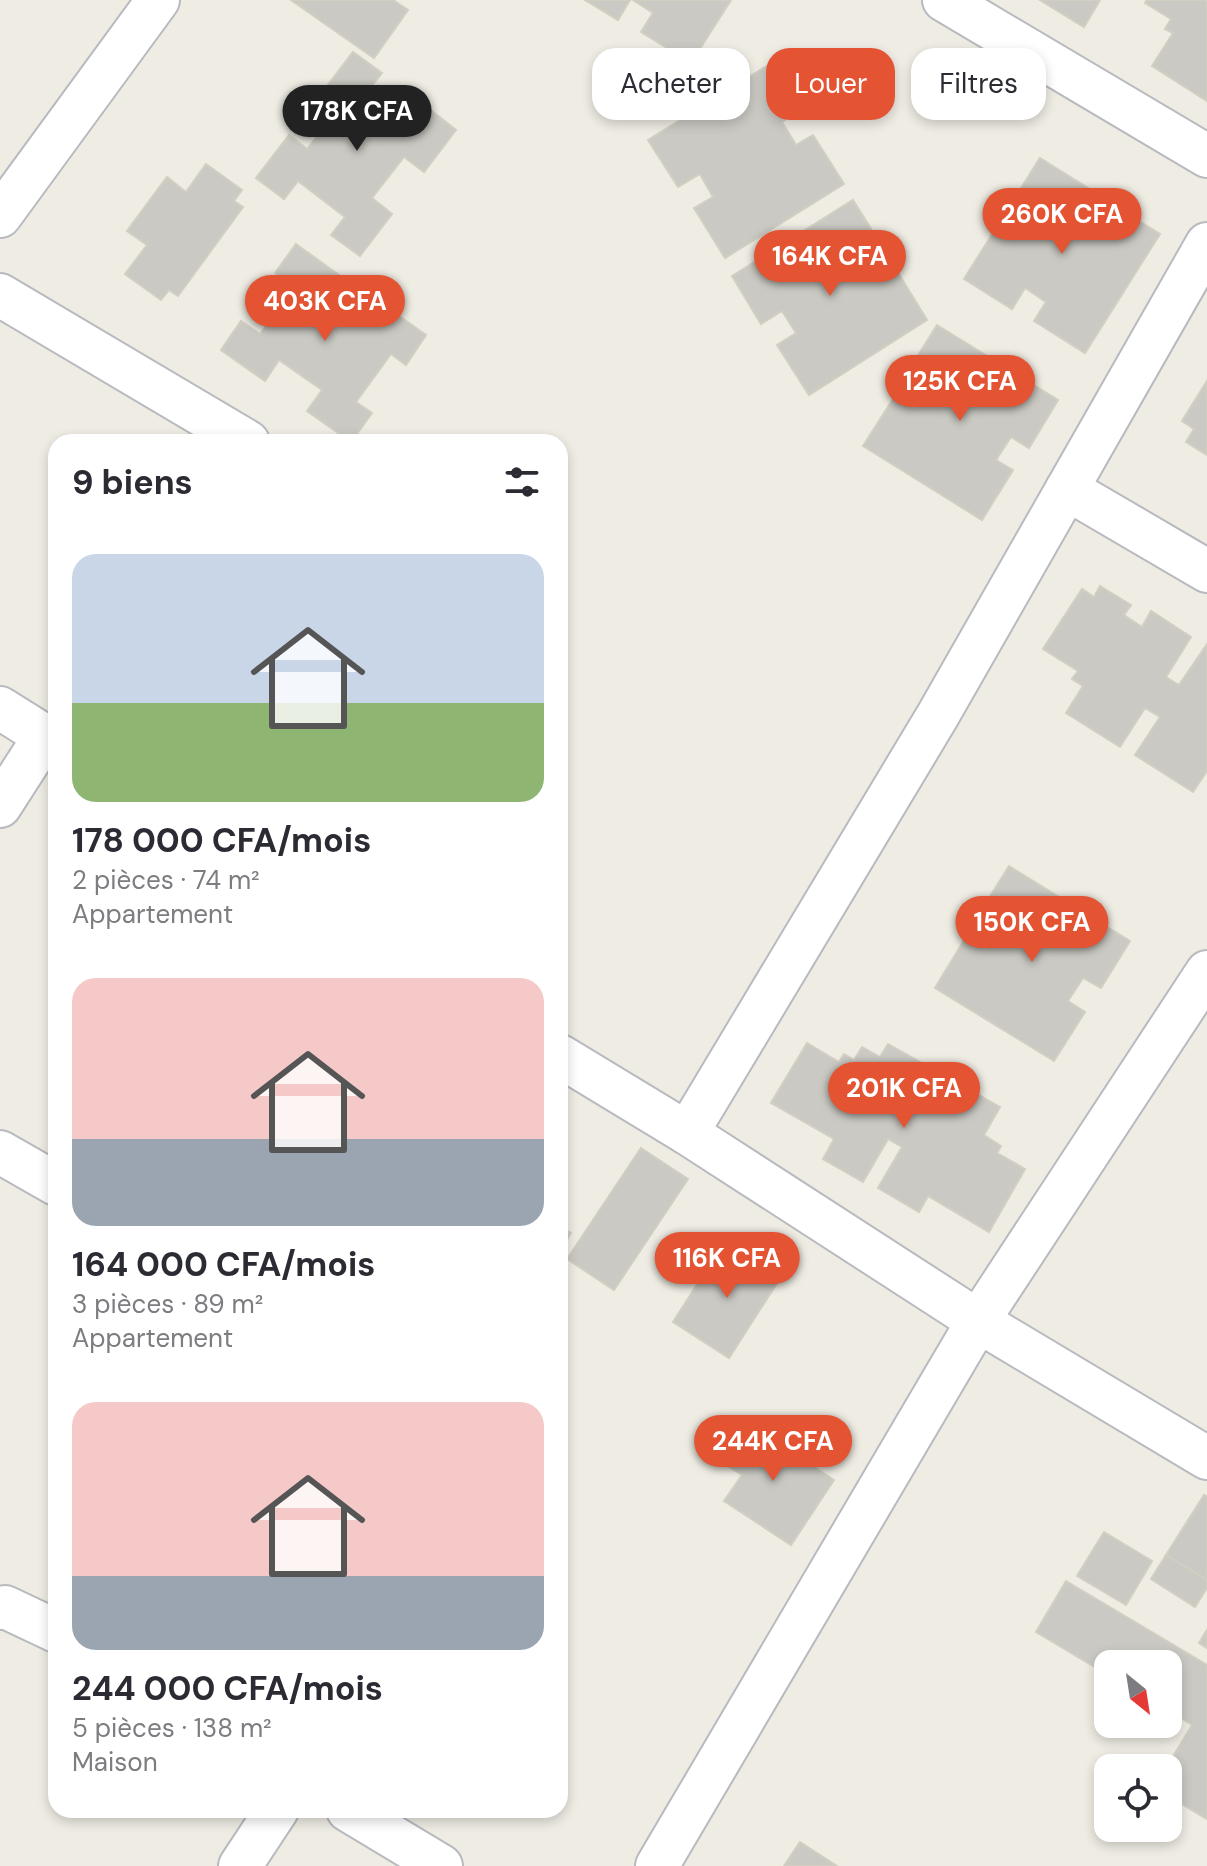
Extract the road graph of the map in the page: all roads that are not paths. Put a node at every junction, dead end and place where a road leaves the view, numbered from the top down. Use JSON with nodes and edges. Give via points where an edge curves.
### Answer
{"nodes":[{"id":1,"x":158,"y":0,"type":"edge"},
{"id":2,"x":944,"y":0,"type":"edge"},
{"id":3,"x":1207,"y":156,"type":"edge"},
{"id":4,"x":0,"y":216,"type":"edge"},
{"id":5,"x":1207,"y":244,"type":"edge"},
{"id":6,"x":0,"y":295,"type":"edge"},
{"id":7,"x":235,"y":434,"type":"edge"},
{"id":8,"x":1067,"y":489,"type":"junction"},
{"id":9,"x":1207,"y":571,"type":"edge"},
{"id":10,"x":0,"y":708,"type":"edge"},
{"id":11,"x":48,"y":739,"type":"edge"},
{"id":12,"x":48,"y":743,"type":"edge"},
{"id":13,"x":0,"y":806,"type":"edge"},
{"id":14,"x":1207,"y":972,"type":"edge"},
{"id":15,"x":568,"y":1061,"type":"edge"},
{"id":16,"x":687,"y":1133,"type":"junction"},
{"id":17,"x":0,"y":1152,"type":"edge"},
{"id":18,"x":48,"y":1179,"type":"edge"},
{"id":19,"x":978,"y":1321,"type":"junction"},
{"id":20,"x":1207,"y":1458,"type":"edge"},
{"id":21,"x":0,"y":1608,"type":"edge"},
{"id":22,"x":48,"y":1627,"type":"edge"},
{"id":23,"x":272,"y":1818,"type":"edge"},
{"id":24,"x":361,"y":1818,"type":"edge"},
{"id":25,"x":240,"y":1866,"type":"edge"},
{"id":26,"x":441,"y":1866,"type":"edge"},
{"id":27,"x":657,"y":1866,"type":"edge"}],
"edges":[{"from":1,"to":4,"type":"street"},
{"from":2,"to":3,"type":"street"},
{"from":5,"to":8,"type":"street"},
{"from":6,"to":7,"type":"street"},
{"from":8,"to":9,"type":"street"},
{"from":8,"to":16,"type":"street"},
{"from":10,"to":11,"type":"street"},
{"from":12,"to":13,"type":"street"},
{"from":14,"to":19,"type":"street"},
{"from":15,"to":16,"type":"street"},
{"from":16,"to":19,"type":"street"},
{"from":17,"to":18,"type":"street"},
{"from":19,"to":20,"type":"street"},
{"from":19,"to":27,"type":"street"},
{"from":21,"to":22,"type":"street"},
{"from":23,"to":25,"type":"street"},
{"from":24,"to":26,"type":"street"}]}
